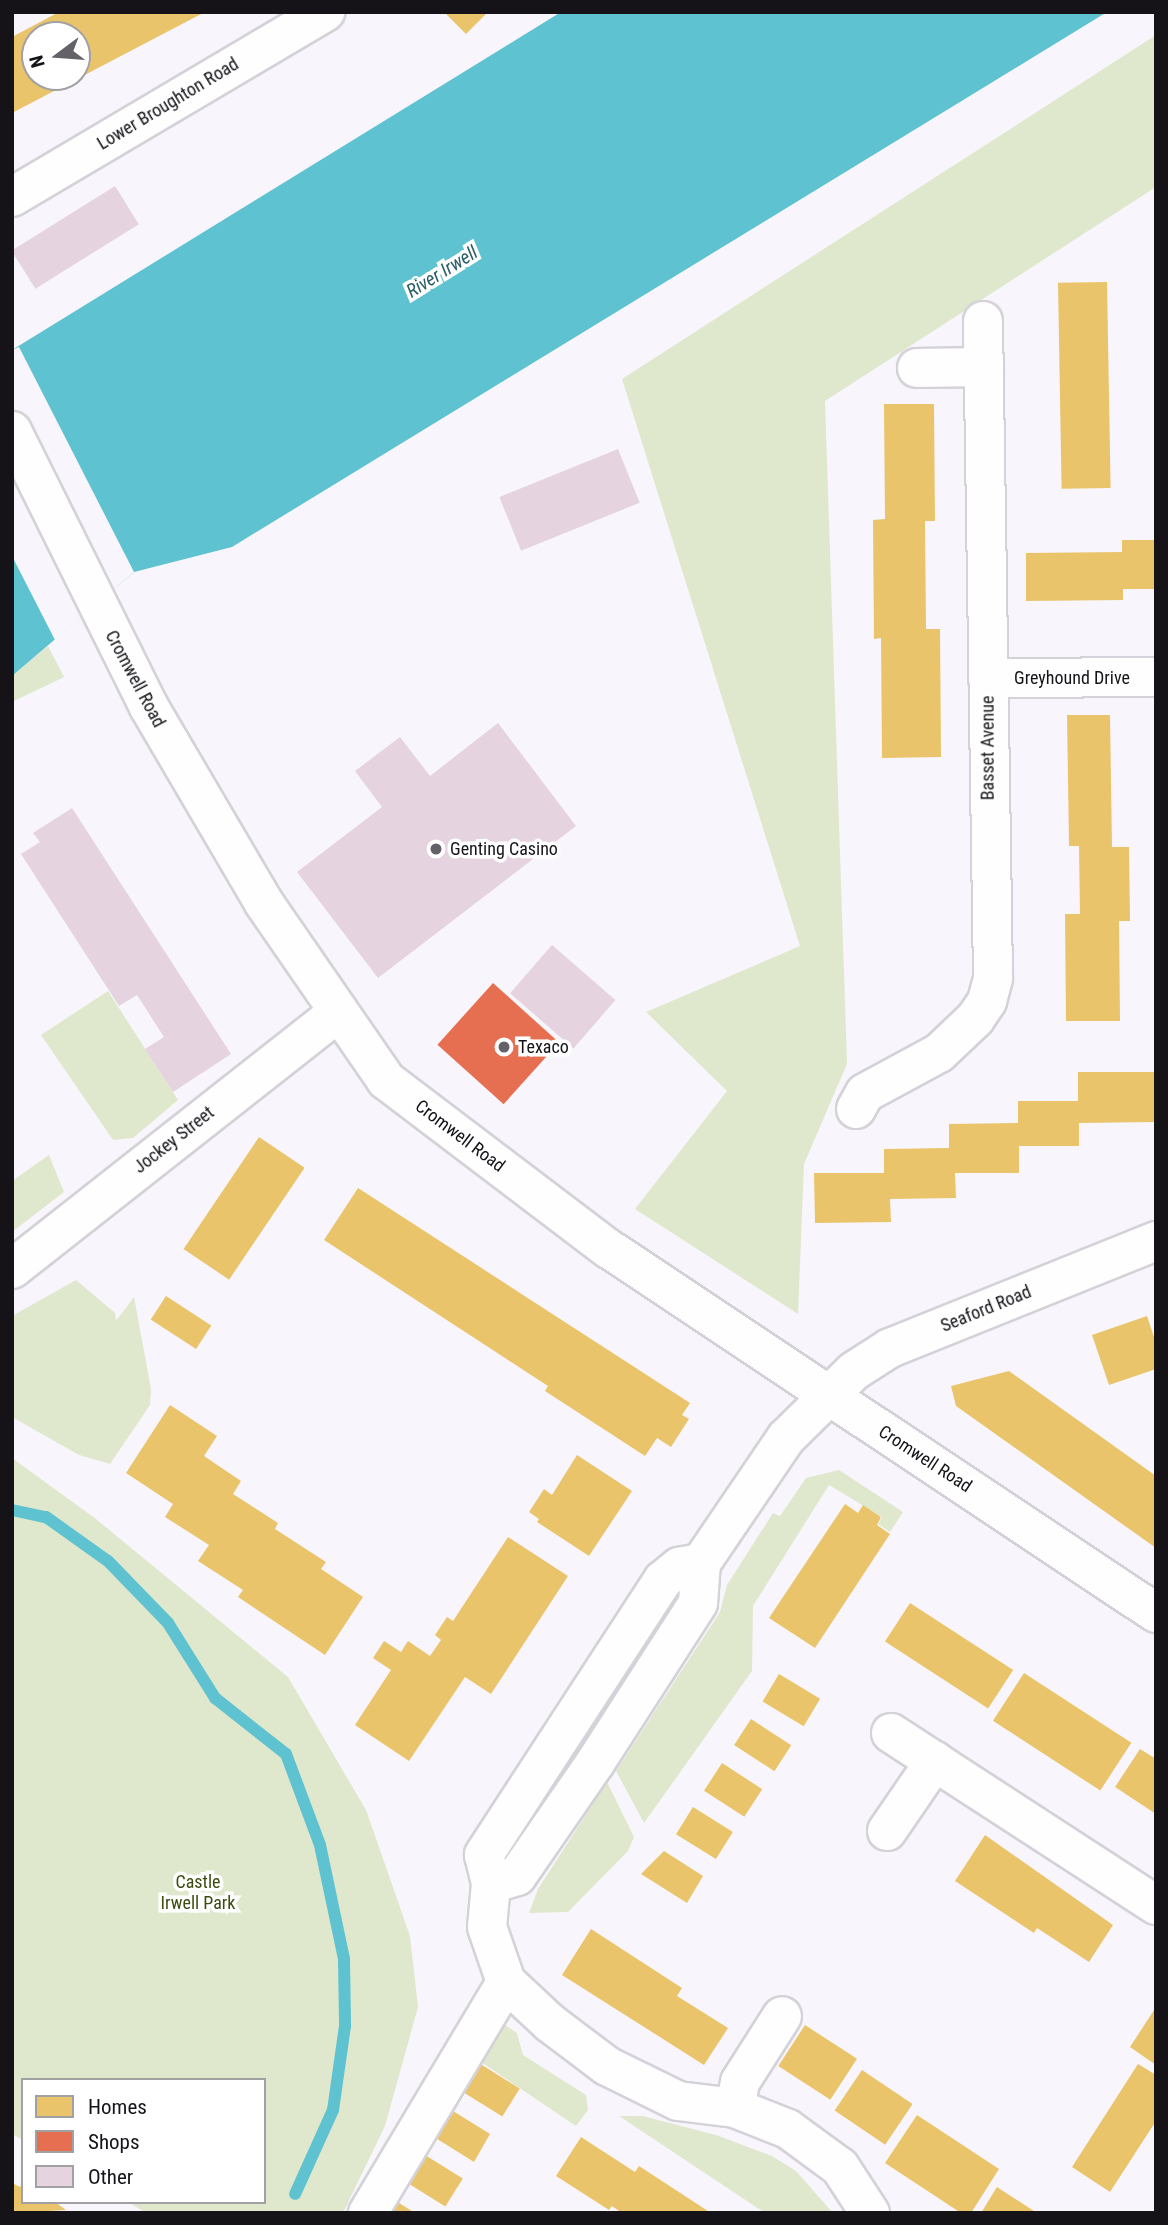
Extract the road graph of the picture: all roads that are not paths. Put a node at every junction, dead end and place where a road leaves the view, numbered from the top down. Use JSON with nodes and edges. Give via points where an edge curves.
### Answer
{"nodes":[{"id":1,"x":325,"y":12,"type":"edge"},
{"id":2,"x":12,"y":197,"type":"edge"},
{"id":3,"x":983,"y":321,"type":"dead end"},
{"id":4,"x":984,"y":367,"type":"junction"},
{"id":5,"x":917,"y":368,"type":"dead end"},
{"id":6,"x":12,"y":431,"type":"edge"},
{"id":7,"x":1156,"y":677,"type":"edge"},
{"id":8,"x":988,"y":678,"type":"junction"},
{"id":9,"x":337,"y":1013,"type":"junction"},
{"id":10,"x":856,"y":1109,"type":"dead end"},
{"id":11,"x":1156,"y":1241,"type":"edge"},
{"id":12,"x":12,"y":1269,"type":"edge"},
{"id":13,"x":827,"y":1397,"type":"junction"},
{"id":14,"x":1156,"y":1613,"type":"edge"},
{"id":15,"x":891,"y":1732,"type":"dead end"},
{"id":16,"x":935,"y":1761,"type":"junction"},
{"id":17,"x":887,"y":1831,"type":"dead end"},
{"id":18,"x":1156,"y":1905,"type":"edge"},
{"id":19,"x":506,"y":1982,"type":"junction"},
{"id":20,"x":782,"y":2017,"type":"dead end"},
{"id":21,"x":735,"y":2108,"type":"junction"},
{"id":22,"x":863,"y":2202,"type":"edge"},
{"id":23,"x":368,"y":2213,"type":"edge"}],
"edges":[{"from":1,"to":2,"type":"main road","name":"Lower Broughton Road"},
{"from":3,"to":4,"type":"main road","name":"Basset Avenue"},
{"from":4,"to":5,"type":"main road"},
{"from":4,"to":8,"type":"main road","name":"Basset Avenue"},
{"from":6,"to":9,"type":"main road","name":"Cromwell Road","via":[[96,605],[205,805]]},
{"from":7,"to":8,"type":"main road","name":"Greyhound Drive"},
{"from":8,"to":10,"type":"main road","name":"Basset Avenue","via":[[993,978],[987,1001],[939,1053],[865,1093]]},
{"from":9,"to":12,"type":"main road","name":"Jockey Street"},
{"from":9,"to":13,"type":"main road","name":"Cromwell Road","via":[[386,1080],[609,1249]]},
{"from":11,"to":13,"type":"main road","name":"Seaford Road","via":[[890,1348],[854,1371]]},
{"from":13,"to":14,"type":"main road","name":"Cromwell Road"},
{"from":13,"to":19,"type":"main road","name":"Seaford Road","via":[[786,1438],[701,1563],[679,1567],[663,1580],[484,1854],[491,1884],[487,1927]]},
{"from":15,"to":16,"type":"main road"},
{"from":16,"to":17,"type":"main road"},
{"from":16,"to":18,"type":"main road"},
{"from":19,"to":21,"type":"main road","via":[[607,2066],[678,2101]]},
{"from":19,"to":23,"type":"main road"},
{"from":20,"to":21,"type":"main road","via":[[740,2082]]},
{"from":21,"to":22,"type":"main road","via":[[815,2145],[839,2167]]}]}
